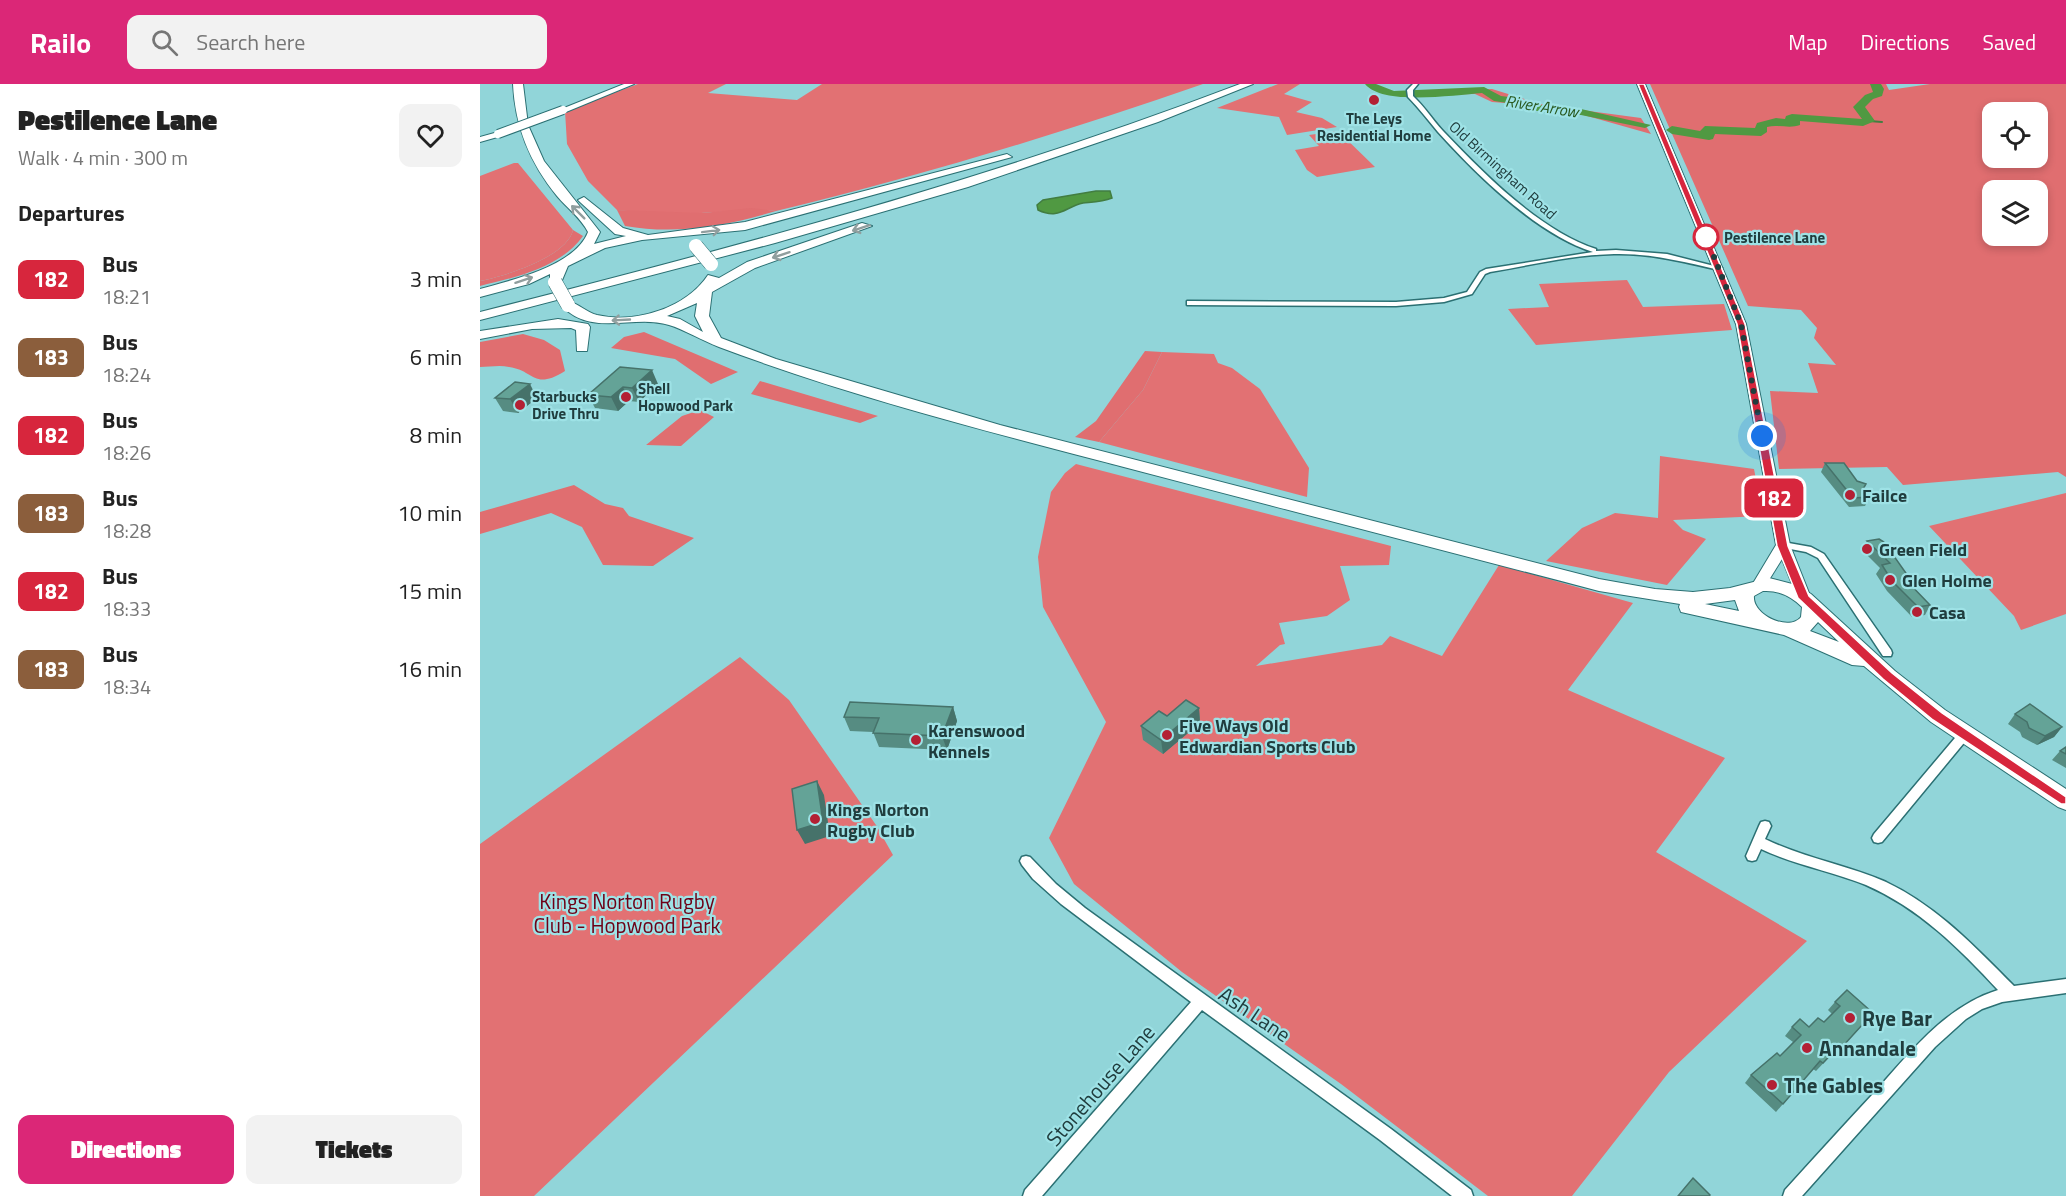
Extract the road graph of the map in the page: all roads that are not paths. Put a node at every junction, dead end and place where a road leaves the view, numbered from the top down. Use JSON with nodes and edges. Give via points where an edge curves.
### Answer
{"nodes":[{"id":1,"x":518,"y":84,"type":"edge"},
{"id":2,"x":530,"y":84,"type":"edge"},
{"id":3,"x":630,"y":84,"type":"edge"},
{"id":4,"x":1231,"y":84,"type":"edge"},
{"id":5,"x":1248,"y":84,"type":"edge"},
{"id":6,"x":1416,"y":84,"type":"edge"},
{"id":7,"x":1641,"y":84,"type":"edge"},
{"id":8,"x":1146,"y":116,"type":"junction"},
{"id":9,"x":538,"y":130,"type":"dead end"},
{"id":10,"x":480,"y":140,"type":"edge"},
{"id":11,"x":1093,"y":142,"type":"junction"},
{"id":12,"x":561,"y":174,"type":"dead end"},
{"id":13,"x":648,"y":237,"type":"junction"},
{"id":14,"x":1571,"y":244,"type":"junction"},
{"id":15,"x":1604,"y":253,"type":"junction"},
{"id":16,"x":1567,"y":257,"type":"junction"},
{"id":17,"x":570,"y":260,"type":"junction"},
{"id":18,"x":1719,"y":268,"type":"junction"},
{"id":19,"x":707,"y":291,"type":"junction"},
{"id":20,"x":480,"y":293,"type":"edge"},
{"id":21,"x":1190,"y":303,"type":"dead end"},
{"id":22,"x":480,"y":308,"type":"edge"},
{"id":23,"x":480,"y":316,"type":"edge"},
{"id":24,"x":586,"y":317,"type":"junction"},
{"id":25,"x":647,"y":317,"type":"junction"},
{"id":26,"x":480,"y":335,"type":"edge"},
{"id":27,"x":714,"y":339,"type":"junction"},
{"id":28,"x":582,"y":348,"type":"dead end"},
{"id":29,"x":1782,"y":546,"type":"junction"},
{"id":30,"x":1754,"y":587,"type":"junction"},
{"id":31,"x":1651,"y":596,"type":"junction"},
{"id":32,"x":1807,"y":602,"type":"junction"},
{"id":33,"x":1764,"y":623,"type":"junction"},
{"id":34,"x":1786,"y":629,"type":"junction"},
{"id":35,"x":1887,"y":652,"type":"dead end"},
{"id":36,"x":1888,"y":676,"type":"junction"},
{"id":37,"x":1964,"y":735,"type":"junction"},
{"id":38,"x":2066,"y":801,"type":"edge"},
{"id":39,"x":1765,"y":826,"type":"dead end"},
{"id":40,"x":1878,"y":838,"type":"dead end"},
{"id":41,"x":1759,"y":842,"type":"junction"},
{"id":42,"x":1752,"y":856,"type":"dead end"},
{"id":43,"x":1026,"y":861,"type":"dead end"},
{"id":44,"x":2066,"y":986,"type":"edge"},
{"id":45,"x":2010,"y":992,"type":"junction"},
{"id":46,"x":1200,"y":1002,"type":"junction"},
{"id":47,"x":1031,"y":1196,"type":"edge"},
{"id":48,"x":1465,"y":1196,"type":"edge"},
{"id":49,"x":1791,"y":1196,"type":"edge"}],
"edges":[{"from":17,"to":1,"type":"highway","one_way":true,"via":[[594,232],[544,172],[531,147],[522,124]]},
{"from":2,"to":9,"type":"highway"},
{"from":3,"to":10,"type":"main road","bridge":true},
{"from":4,"to":8,"type":"highway"},
{"from":5,"to":11,"type":"highway"},
{"from":6,"to":14,"type":"street","name":"Old Birmingham Road","via":[[1410,94],[1445,136],[1525,209]]},
{"from":7,"to":18,"type":"main road"},
{"from":13,"to":8,"type":"highway","one_way":true,"via":[[745,226]]},
{"from":8,"to":22,"type":"highway","via":[[900,196]]},
{"from":11,"to":19,"type":"highway","one_way":true,"via":[[967,192],[751,265]]},
{"from":11,"to":23,"type":"highway","via":[[752,246]]},
{"from":12,"to":13,"type":"highway","via":[[612,226],[622,233]]},
{"from":13,"to":17,"type":"highway","via":[[598,247]]},
{"from":13,"to":19,"type":"highway","bridge":true,"via":[[677,239],[696,246],[711,264],[713,278]]},
{"from":14,"to":15,"type":"street","name":"Old Birmingham Road"},
{"from":14,"to":16,"type":"street","via":[[1573,250]]},
{"from":15,"to":16,"type":"street"},
{"from":15,"to":18,"type":"street","via":[[1667,256]]},
{"from":16,"to":21,"type":"street","via":[[1488,270],[1470,294],[1444,300],[1355,305]]},
{"from":20,"to":17,"type":"highway","one_way":true,"via":[[524,281]]},
{"from":17,"to":24,"type":"highway","bridge":true,"via":[[555,275],[555,282],[568,305]]},
{"from":18,"to":29,"type":"main road","via":[[1741,324]]},
{"from":19,"to":25,"type":"highway","via":[[684,306]]},
{"from":19,"to":27,"type":"highway","via":[[702,316]]},
{"from":25,"to":24,"type":"highway","one_way":true},
{"from":24,"to":26,"type":"highway","via":[[544,320]]},
{"from":25,"to":27,"type":"highway","via":[[675,322]]},
{"from":26,"to":28,"type":"highway","via":[[544,325],[577,325],[583,327]]},
{"from":27,"to":31,"type":"highway","via":[[771,362],[994,428]]},
{"from":29,"to":30,"type":"main road"},
{"from":29,"to":32,"type":"main road"},
{"from":29,"to":35,"type":"street","via":[[1808,549],[1821,556]]},
{"from":30,"to":31,"type":"highway","via":[[1714,599]]},
{"from":30,"to":32,"type":"highway","via":[[1775,585],[1792,590]]},
{"from":30,"to":33,"type":"highway","via":[[1744,596],[1746,609]]},
{"from":31,"to":33,"type":"highway"},
{"from":32,"to":34,"type":"highway","via":[[1813,615],[1808,624]]},
{"from":32,"to":36,"type":"highway"},
{"from":33,"to":34,"type":"highway"},
{"from":34,"to":36,"type":"highway","via":[[1833,647]]},
{"from":36,"to":37,"type":"highway"},
{"from":37,"to":38,"type":"highway"},
{"from":37,"to":40,"type":"street"},
{"from":39,"to":41,"type":"street"},
{"from":41,"to":42,"type":"street"},
{"from":41,"to":45,"type":"street","via":[[1781,854],[1885,887],[1953,935]]},
{"from":43,"to":46,"type":"street","name":"Ash Lane","via":[[1068,900]]},
{"from":44,"to":45,"type":"street"},
{"from":45,"to":49,"type":"street","via":[[1964,1012],[1930,1042]]},
{"from":46,"to":47,"type":"street","name":"Stonehouse Lane"},
{"from":46,"to":48,"type":"street","name":"Ash Lane","via":[[1402,1144]]}]}
